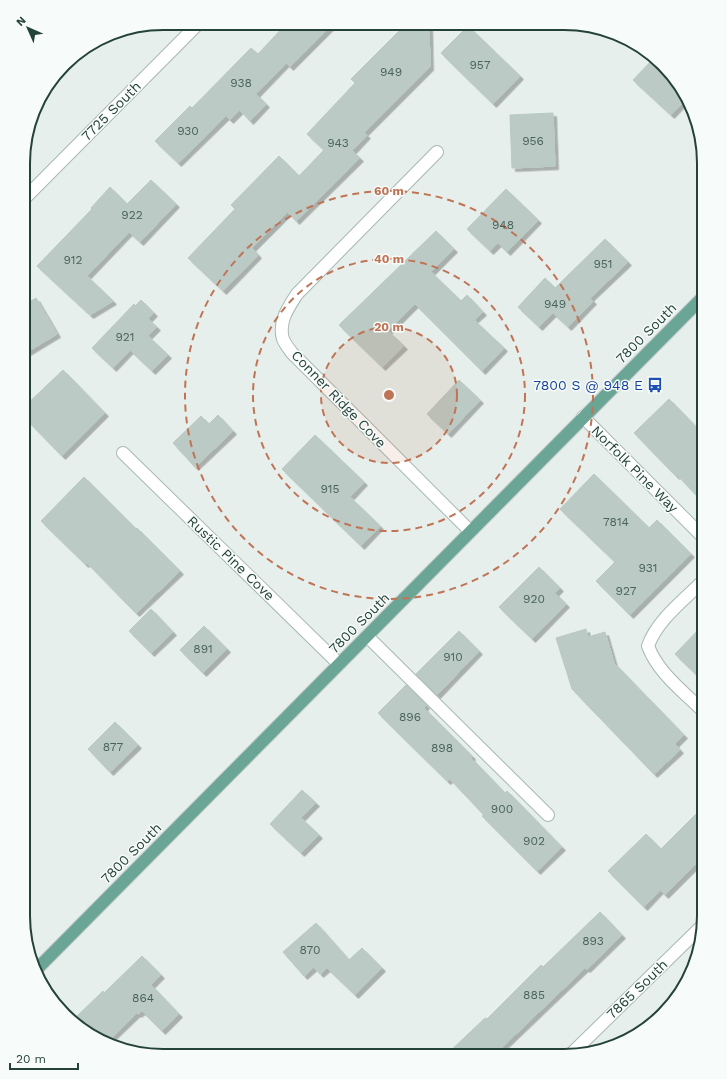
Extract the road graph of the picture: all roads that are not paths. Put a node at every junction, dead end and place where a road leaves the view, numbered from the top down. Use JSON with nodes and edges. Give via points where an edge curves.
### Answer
{"nodes":[{"id":1,"x":191,"y":30,"type":"edge"},
{"id":2,"x":437,"y":152,"type":"dead end"},
{"id":3,"x":30,"y":193,"type":"edge"},
{"id":4,"x":697,"y":303,"type":"edge"},
{"id":5,"x":583,"y":417,"type":"junction"},
{"id":6,"x":123,"y":453,"type":"dead end"},
{"id":7,"x":470,"y":531,"type":"junction"},
{"id":8,"x":697,"y":531,"type":"edge"},
{"id":9,"x":697,"y":587,"type":"edge"},
{"id":10,"x":366,"y":636,"type":"junction"},
{"id":11,"x":339,"y":664,"type":"junction"},
{"id":12,"x":697,"y":705,"type":"edge"},
{"id":13,"x":548,"y":815,"type":"dead end"},
{"id":14,"x":696,"y":932,"type":"edge"},
{"id":15,"x":40,"y":966,"type":"edge"},
{"id":16,"x":577,"y":1048,"type":"edge"}],
"edges":[{"from":1,"to":3,"type":"street","name":"7725 South"},
{"from":2,"to":7,"type":"street","name":"Conner Ridge Cove","via":[[297,294],[287,308],[282,322],[283,339],[292,353]]},
{"from":4,"to":5,"type":"main road","name":"7800 South"},
{"from":5,"to":7,"type":"main road","name":"7800 South"},
{"from":5,"to":8,"type":"street","name":"Norfolk Pine Way"},
{"from":6,"to":11,"type":"street","name":"Rustic Pine Cove"},
{"from":7,"to":10,"type":"main road","name":"7800 South"},
{"from":9,"to":12,"type":"street","via":[[660,624],[648,646],[652,658],[660,668]]},
{"from":10,"to":11,"type":"main road","name":"7800 South"},
{"from":10,"to":13,"type":"street"},
{"from":11,"to":15,"type":"main road","name":"7800 South"},
{"from":14,"to":16,"type":"street","name":"7865 South"}]}
